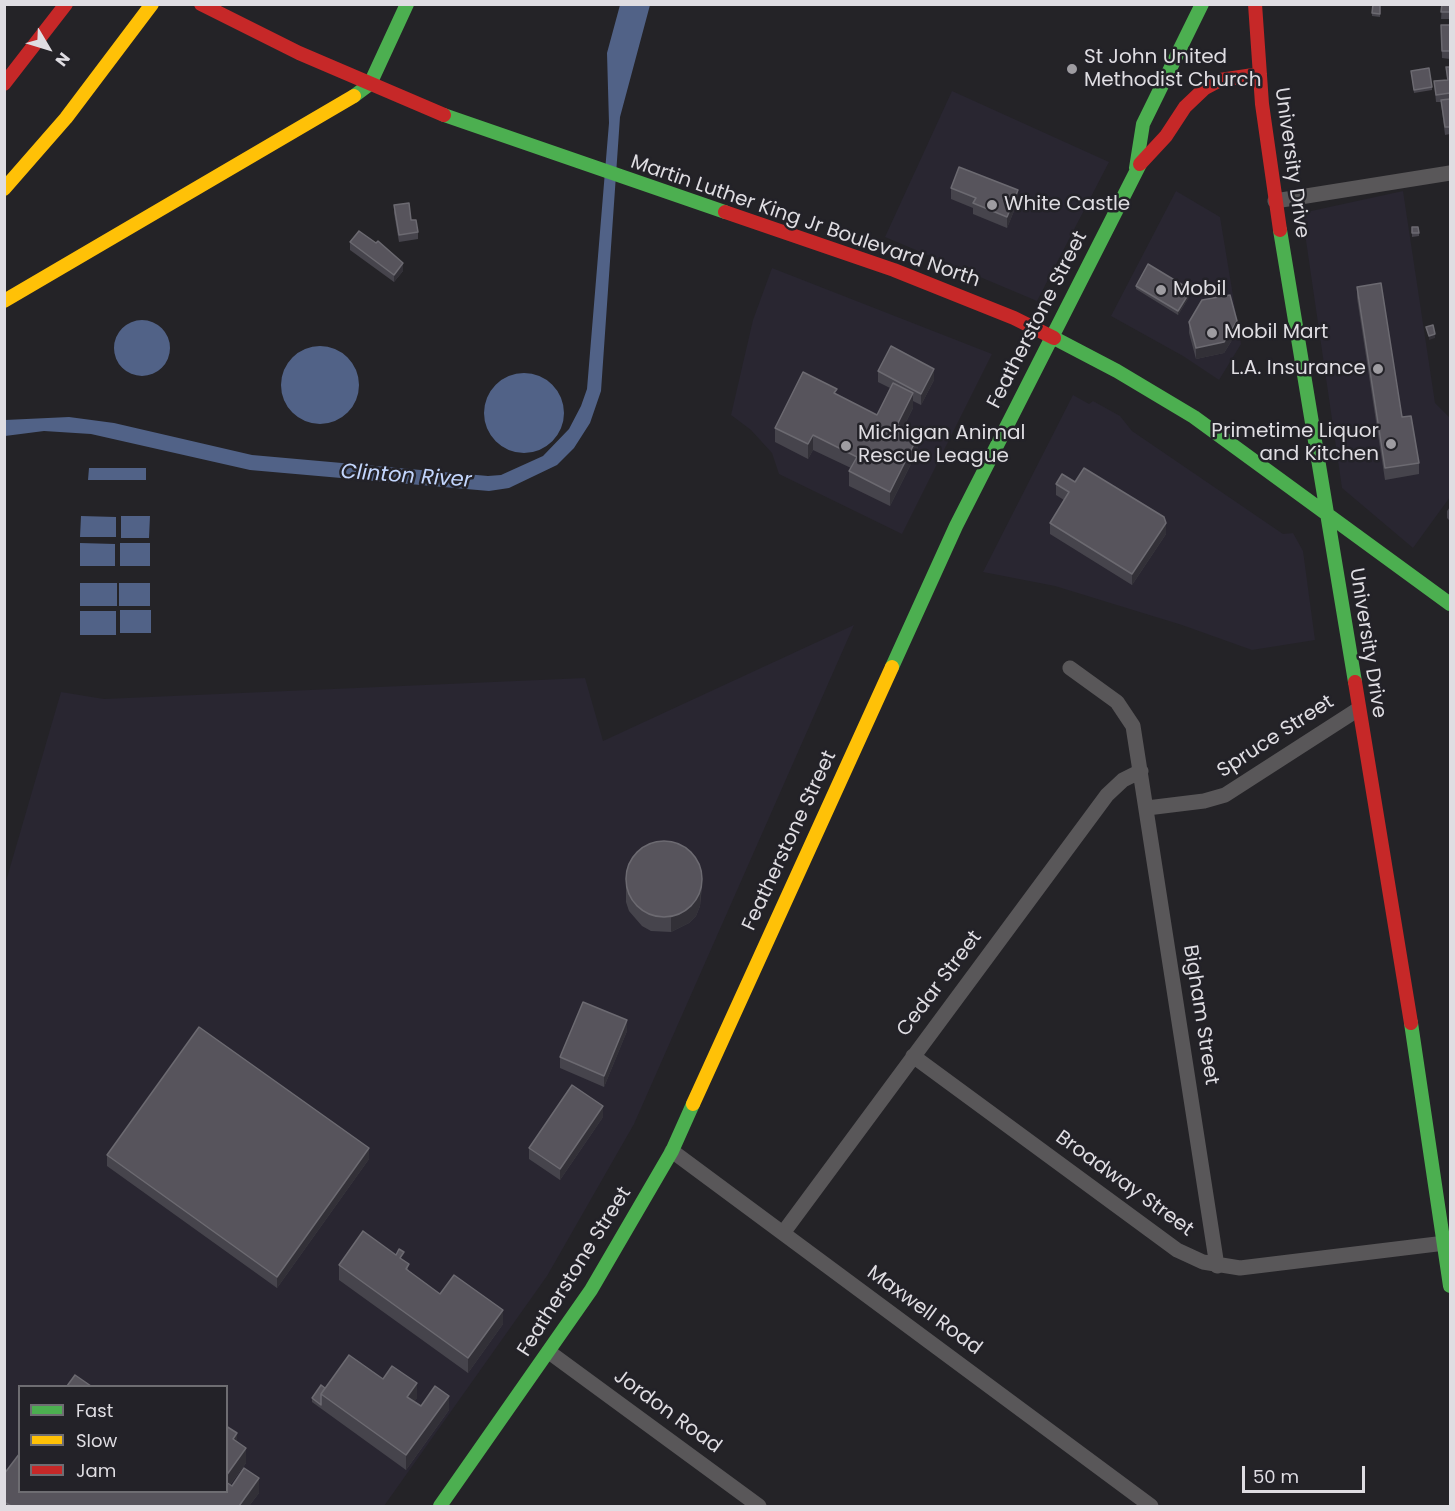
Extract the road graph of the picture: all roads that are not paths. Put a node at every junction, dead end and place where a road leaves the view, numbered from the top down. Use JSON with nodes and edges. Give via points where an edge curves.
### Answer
{"nodes":[{"id":1,"x":66,"y":4,"type":"edge"},
{"id":2,"x":152,"y":4,"type":"edge"},
{"id":3,"x":201,"y":4,"type":"edge"},
{"id":4,"x":407,"y":4,"type":"edge"},
{"id":5,"x":1202,"y":4,"type":"edge"},
{"id":6,"x":1255,"y":4,"type":"edge"},
{"id":7,"x":1260,"y":74,"type":"junction"},
{"id":8,"x":4,"y":84,"type":"edge"},
{"id":9,"x":370,"y":84,"type":"junction"},
{"id":10,"x":1136,"y":168,"type":"junction"},
{"id":11,"x":1450,"y":173,"type":"edge"},
{"id":12,"x":4,"y":189,"type":"edge"},
{"id":13,"x":1275,"y":201,"type":"junction"},
{"id":14,"x":4,"y":301,"type":"edge"},
{"id":15,"x":1050,"y":337,"type":"junction"},
{"id":16,"x":1328,"y":513,"type":"junction"},
{"id":17,"x":1450,"y":603,"type":"edge"},
{"id":18,"x":1070,"y":668,"type":"dead end"},
{"id":19,"x":1357,"y":710,"type":"junction"},
{"id":20,"x":1141,"y":771,"type":"junction"},
{"id":21,"x":1146,"y":808,"type":"junction"},
{"id":22,"x":913,"y":1056,"type":"junction"},
{"id":23,"x":672,"y":1151,"type":"junction"},
{"id":24,"x":783,"y":1233,"type":"junction"},
{"id":25,"x":1445,"y":1244,"type":"junction"},
{"id":26,"x":1217,"y":1266,"type":"junction"},
{"id":27,"x":1450,"y":1286,"type":"edge"},
{"id":28,"x":549,"y":1352,"type":"junction"},
{"id":29,"x":440,"y":1506,"type":"edge"},
{"id":30,"x":759,"y":1506,"type":"edge"},
{"id":31,"x":1151,"y":1506,"type":"edge"}],
"edges":[{"from":1,"to":8,"type":"main road"},
{"from":2,"to":12,"type":"main road","via":[[66,118]]},
{"from":3,"to":9,"type":"main road","name":"Martin Luther King Jr Boulevard North"},
{"from":4,"to":9,"type":"main road"},
{"from":5,"to":10,"type":"main road","name":"Featherstone Street","via":[[1143,124]]},
{"from":6,"to":7,"type":"main road","name":"University Drive"},
{"from":7,"to":10,"type":"main road","name":"Featherstone Street","via":[[1220,80],[1205,88]]},
{"from":7,"to":13,"type":"main road","name":"University Drive"},
{"from":9,"to":14,"type":"main road","via":[[288,137]]},
{"from":9,"to":15,"type":"main road","name":"Martin Luther King Jr Boulevard North","via":[[469,125],[894,270],[981,304]]},
{"from":10,"to":15,"type":"main road","name":"Featherstone Street"},
{"from":11,"to":13,"type":"street"},
{"from":13,"to":16,"type":"main road","name":"University Drive"},
{"from":15,"to":16,"type":"main road","name":"Martin Luther King Jr Boulevard North","via":[[1145,386],[1194,417]]},
{"from":15,"to":23,"type":"main road","name":"Featherstone Street","via":[[956,526]]},
{"from":16,"to":17,"type":"main road","name":"Martin Luther King Jr Boulevard North"},
{"from":16,"to":19,"type":"main road","name":"University Drive"},
{"from":18,"to":20,"type":"street","name":"Bigham Street","via":[[1126,711],[1133,726]]},
{"from":19,"to":21,"type":"street","name":"Spruce Street","via":[[1225,795]]},
{"from":19,"to":25,"type":"main road","name":"University Drive"},
{"from":20,"to":21,"type":"street","name":"Bigham Street"},
{"from":20,"to":22,"type":"street","name":"Cedar Street","via":[[1123,780],[1107,795]]},
{"from":21,"to":26,"type":"street","name":"Bigham Street"},
{"from":22,"to":24,"type":"street","name":"Cedar Street"},
{"from":22,"to":26,"type":"street","name":"Broadway Street","via":[[1177,1250]]},
{"from":23,"to":24,"type":"street","name":"Maxwell Road"},
{"from":23,"to":28,"type":"main road","name":"Featherstone Street","via":[[614,1255]]},
{"from":24,"to":31,"type":"street","name":"Maxwell Road"},
{"from":25,"to":26,"type":"street","name":"Broadway Street","via":[[1240,1268]]},
{"from":25,"to":27,"type":"main road","name":"University Drive"},
{"from":28,"to":29,"type":"main road","name":"Featherstone Street"},
{"from":28,"to":30,"type":"street","name":"Jordon Road"}]}
